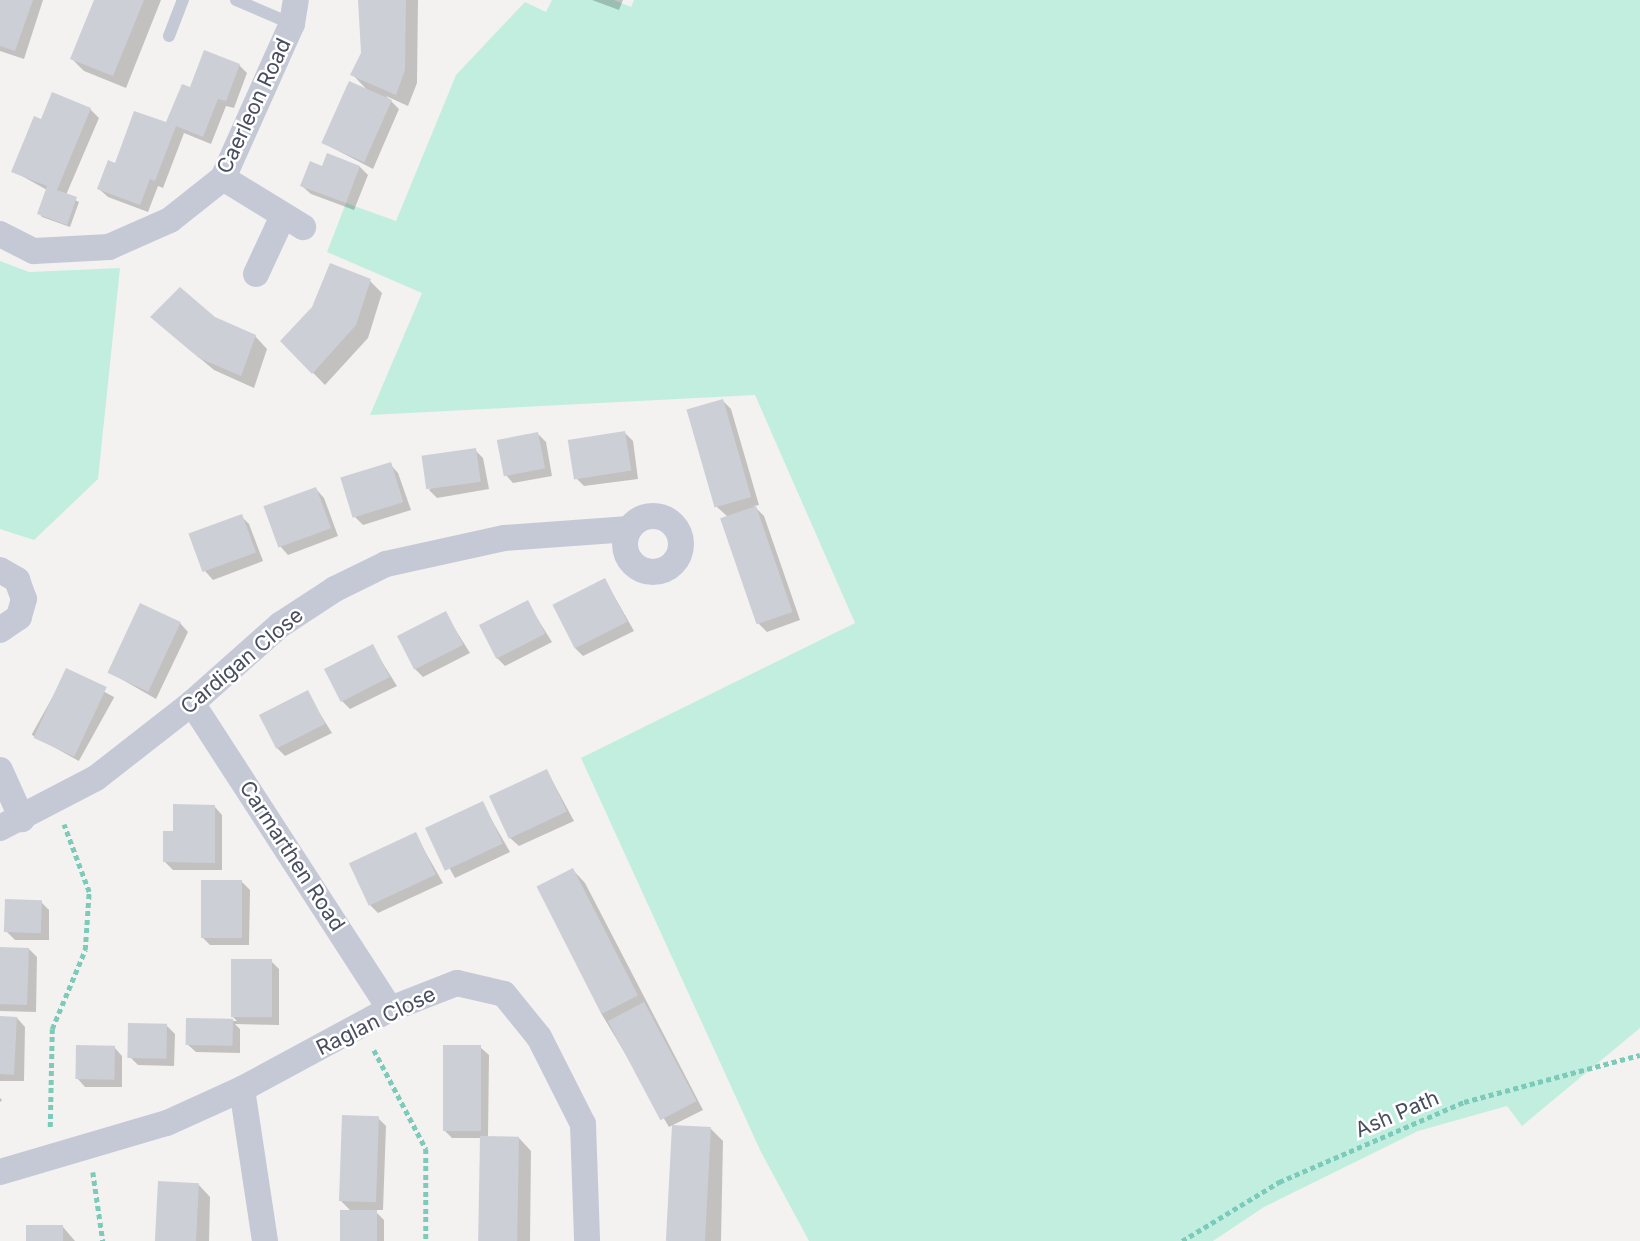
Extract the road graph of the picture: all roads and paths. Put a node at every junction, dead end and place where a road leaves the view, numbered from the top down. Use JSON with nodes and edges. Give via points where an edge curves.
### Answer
{"nodes":[{"id":1,"x":183,"y":0,"type":"edge"},
{"id":2,"x":236,"y":0,"type":"edge"},
{"id":3,"x":294,"y":12,"type":"edge"},
{"id":4,"x":169,"y":36,"type":"dead end"},
{"id":5,"x":223,"y":178,"type":"junction"},
{"id":6,"x":0,"y":234,"type":"edge"},
{"id":7,"x":256,"y":274,"type":"dead end"},
{"id":8,"x":629,"y":529,"type":"dead end"},
{"id":9,"x":0,"y":570,"type":"edge"},
{"id":10,"x":0,"y":629,"type":"edge"},
{"id":11,"x":192,"y":703,"type":"junction"},
{"id":12,"x":0,"y":770,"type":"edge"},
{"id":13,"x":55,"y":800,"type":"junction"},
{"id":14,"x":11,"y":823,"type":"edge"},
{"id":15,"x":390,"y":1009,"type":"junction"},
{"id":16,"x":361,"y":1025,"type":"junction"},
{"id":17,"x":1640,"y":1055,"type":"edge"},
{"id":18,"x":242,"y":1089,"type":"junction"},
{"id":19,"x":88,"y":1148,"type":"junction"},
{"id":20,"x":50,"y":1159,"type":"junction"},
{"id":21,"x":0,"y":1172,"type":"edge"},
{"id":22,"x":103,"y":1241,"type":"edge"},
{"id":23,"x":265,"y":1241,"type":"edge"},
{"id":24,"x":426,"y":1241,"type":"edge"},
{"id":25,"x":587,"y":1241,"type":"edge"},
{"id":26,"x":1182,"y":1241,"type":"edge"}],
"edges":[{"from":1,"to":4,"type":"lane"},
{"from":2,"to":3,"type":"lane"},
{"from":3,"to":5,"type":"street","name":"Caerleon Road"},
{"from":5,"to":6,"type":"street","name":"Caerleon Road","via":[[170,220],[109,247],[34,251]]},
{"from":5,"to":7,"type":"street","via":[[292,223]]},
{"from":8,"to":11,"type":"street","name":"Cardigan Close","via":[[504,538],[386,564],[335,589],[280,625]]},
{"from":9,"to":10,"type":"street","via":[[17,580],[24,598],[19,617]]},
{"from":11,"to":13,"type":"street","name":"Cardigan Close","via":[[96,778]]},
{"from":11,"to":15,"type":"street","name":"Carmarthen Road"},
{"from":12,"to":14,"type":"street"},
{"from":13,"to":14,"type":"street","name":"Cardigan Close"},
{"from":13,"to":20,"type":"path","via":[[89,892],[85,950],[52,1029]]},
{"from":15,"to":16,"type":"street","name":"Raglan Close"},
{"from":15,"to":25,"type":"street","name":"Raglan Close","via":[[457,983],[504,994],[539,1037],[583,1124]]},
{"from":16,"to":18,"type":"street","name":"Raglan Close"},
{"from":16,"to":24,"type":"path","via":[[426,1149]]},
{"from":17,"to":26,"type":"path","name":"Ash Path","via":[[1464,1102],[1279,1182]]},
{"from":18,"to":19,"type":"street","name":"Raglan Close","via":[[167,1123]]},
{"from":18,"to":23,"type":"street"},
{"from":19,"to":20,"type":"street","name":"Raglan Close"},
{"from":19,"to":22,"type":"path"},
{"from":20,"to":21,"type":"street","name":"Raglan Close"}]}
